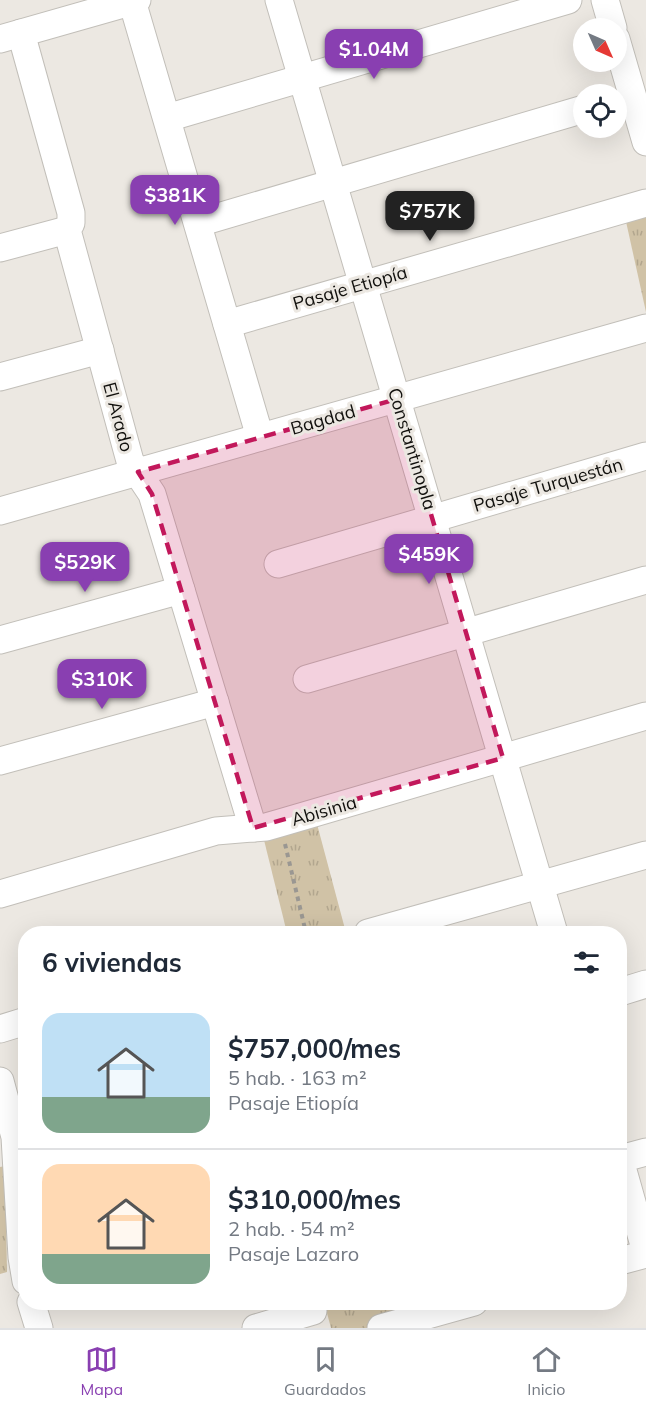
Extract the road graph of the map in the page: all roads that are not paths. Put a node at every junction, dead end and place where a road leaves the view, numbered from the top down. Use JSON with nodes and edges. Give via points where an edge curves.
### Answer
{"nodes":[{"id":1,"x":279,"y":0,"type":"edge"},
{"id":2,"x":568,"y":0,"type":"edge"},
{"id":3,"x":605,"y":0,"type":"edge"},
{"id":4,"x":135,"y":1,"type":"edge"},
{"id":5,"x":62,"y":10,"type":"edge"},
{"id":6,"x":611,"y":18,"type":"edge"},
{"id":7,"x":11,"y":36,"type":"edge"},
{"id":8,"x":302,"y":78,"type":"junction"},
{"id":9,"x":627,"y":103,"type":"edge"},
{"id":10,"x":573,"y":112,"type":"edge"},
{"id":11,"x":167,"y":118,"type":"junction"},
{"id":12,"x":646,"y":142,"type":"edge"},
{"id":13,"x":333,"y":183,"type":"junction"},
{"id":14,"x":646,"y":203,"type":"edge"},
{"id":15,"x":198,"y":223,"type":"junction"},
{"id":16,"x":67,"y":230,"type":"junction"},
{"id":17,"x":0,"y":248,"type":"edge"},
{"id":18,"x":363,"y":285,"type":"junction"},
{"id":19,"x":227,"y":324,"type":"junction"},
{"id":20,"x":646,"y":328,"type":"edge"},
{"id":21,"x":100,"y":350,"type":"junction"},
{"id":22,"x":0,"y":377,"type":"edge"},
{"id":23,"x":397,"y":399,"type":"junction"},
{"id":24,"x":260,"y":437,"type":"junction"},
{"id":25,"x":646,"y":456,"type":"edge"},
{"id":26,"x":138,"y":472,"type":"junction"},
{"id":27,"x":0,"y":512,"type":"edge"},
{"id":28,"x":432,"y":519,"type":"junction"},
{"id":29,"x":278,"y":564,"type":"dead end"},
{"id":30,"x":646,"y":580,"type":"edge"},
{"id":31,"x":181,"y":590,"type":"junction"},
{"id":32,"x":466,"y":633,"type":"junction"},
{"id":33,"x":0,"y":640,"type":"edge"},
{"id":34,"x":307,"y":679,"type":"dead end"},
{"id":35,"x":215,"y":702,"type":"junction"},
{"id":36,"x":646,"y":716,"type":"edge"},
{"id":37,"x":503,"y":758,"type":"junction"},
{"id":38,"x":0,"y":761,"type":"edge"},
{"id":39,"x":253,"y":828,"type":"junction"},
{"id":40,"x":646,"y":855,"type":"edge"},
{"id":41,"x":540,"y":886,"type":"junction"},
{"id":42,"x":0,"y":894,"type":"edge"},
{"id":43,"x":394,"y":926,"type":"edge"},
{"id":44,"x":552,"y":926,"type":"edge"},
{"id":45,"x":646,"y":984,"type":"edge"},
{"id":46,"x":627,"y":990,"type":"edge"},
{"id":47,"x":18,"y":1023,"type":"edge"},
{"id":48,"x":0,"y":1029,"type":"edge"},
{"id":49,"x":0,"y":1081,"type":"edge"},
{"id":50,"x":14,"y":1151,"type":"edge"},
{"id":51,"x":646,"y":1152,"type":"edge"},
{"id":52,"x":627,"y":1158,"type":"edge"},
{"id":53,"x":627,"y":1185,"type":"edge"},
{"id":54,"x":18,"y":1251,"type":"edge"},
{"id":55,"x":646,"y":1253,"type":"edge"},
{"id":56,"x":627,"y":1260,"type":"edge"},
{"id":57,"x":33,"y":1310,"type":"edge"},
{"id":58,"x":445,"y":1310,"type":"edge"},
{"id":59,"x":314,"y":1314,"type":"edge"},
{"id":60,"x":39,"y":1328,"type":"edge"},
{"id":61,"x":256,"y":1328,"type":"edge"},
{"id":62,"x":381,"y":1328,"type":"edge"}],
"edges":[{"from":1,"to":8,"type":"street","name":"Constantinopla"},
{"from":2,"to":8,"type":"street"},
{"from":3,"to":6,"type":"street"},
{"from":4,"to":5,"type":"street"},
{"from":4,"to":11,"type":"street"},
{"from":5,"to":7,"type":"street"},
{"from":7,"to":16,"type":"street","name":"El Arado","via":[[71,213]]},
{"from":8,"to":11,"type":"street"},
{"from":8,"to":13,"type":"street","name":"Constantinopla"},
{"from":9,"to":12,"type":"street"},
{"from":10,"to":13,"type":"street"},
{"from":11,"to":15,"type":"street"},
{"from":13,"to":15,"type":"street"},
{"from":13,"to":18,"type":"street","name":"Constantinopla"},
{"from":14,"to":18,"type":"street","name":"Pasaje Etiopía"},
{"from":15,"to":19,"type":"street"},
{"from":16,"to":17,"type":"street"},
{"from":16,"to":21,"type":"street","name":"El Arado"},
{"from":18,"to":19,"type":"street","name":"Pasaje Etiopía"},
{"from":18,"to":23,"type":"street","name":"Constantinopla"},
{"from":19,"to":24,"type":"street"},
{"from":20,"to":23,"type":"street","name":"Bagdad"},
{"from":21,"to":22,"type":"street"},
{"from":21,"to":26,"type":"street","name":"El Arado","via":[[130,461]]},
{"from":23,"to":24,"type":"street","name":"Bagdad"},
{"from":23,"to":28,"type":"street","name":"Constantinopla"},
{"from":24,"to":26,"type":"street","name":"Bagdad"},
{"from":25,"to":28,"type":"street","name":"Pasaje Turquestán"},
{"from":26,"to":27,"type":"street","name":"Bagdad"},
{"from":26,"to":31,"type":"street","name":"El Arado","via":[[152,494]]},
{"from":28,"to":29,"type":"street","name":"Pasaje Turquestán"},
{"from":28,"to":32,"type":"street","name":"Constantinopla"},
{"from":30,"to":32,"type":"street"},
{"from":31,"to":33,"type":"street"},
{"from":31,"to":35,"type":"street","name":"El Arado"},
{"from":32,"to":34,"type":"street"},
{"from":32,"to":37,"type":"street","name":"Constantinopla"},
{"from":35,"to":38,"type":"street"},
{"from":35,"to":39,"type":"street","name":"El Arado"},
{"from":36,"to":37,"type":"street","name":"Abisinia"},
{"from":37,"to":39,"type":"street","name":"Abisinia"},
{"from":37,"to":41,"type":"street","name":"Constantinopla"},
{"from":39,"to":42,"type":"street","name":"Abisinia","via":[[198,835]]},
{"from":40,"to":41,"type":"street"},
{"from":41,"to":43,"type":"street"},
{"from":41,"to":44,"type":"street","name":"Constantinopla"},
{"from":45,"to":46,"type":"street"},
{"from":47,"to":48,"type":"street"},
{"from":49,"to":50,"type":"street","via":[[13,1125]]},
{"from":50,"to":54,"type":"street"},
{"from":51,"to":52,"type":"street"},
{"from":53,"to":55,"type":"street"},
{"from":55,"to":56,"type":"street"},
{"from":57,"to":60,"type":"street"},
{"from":58,"to":62,"type":"street"},
{"from":59,"to":61,"type":"street"}]}
